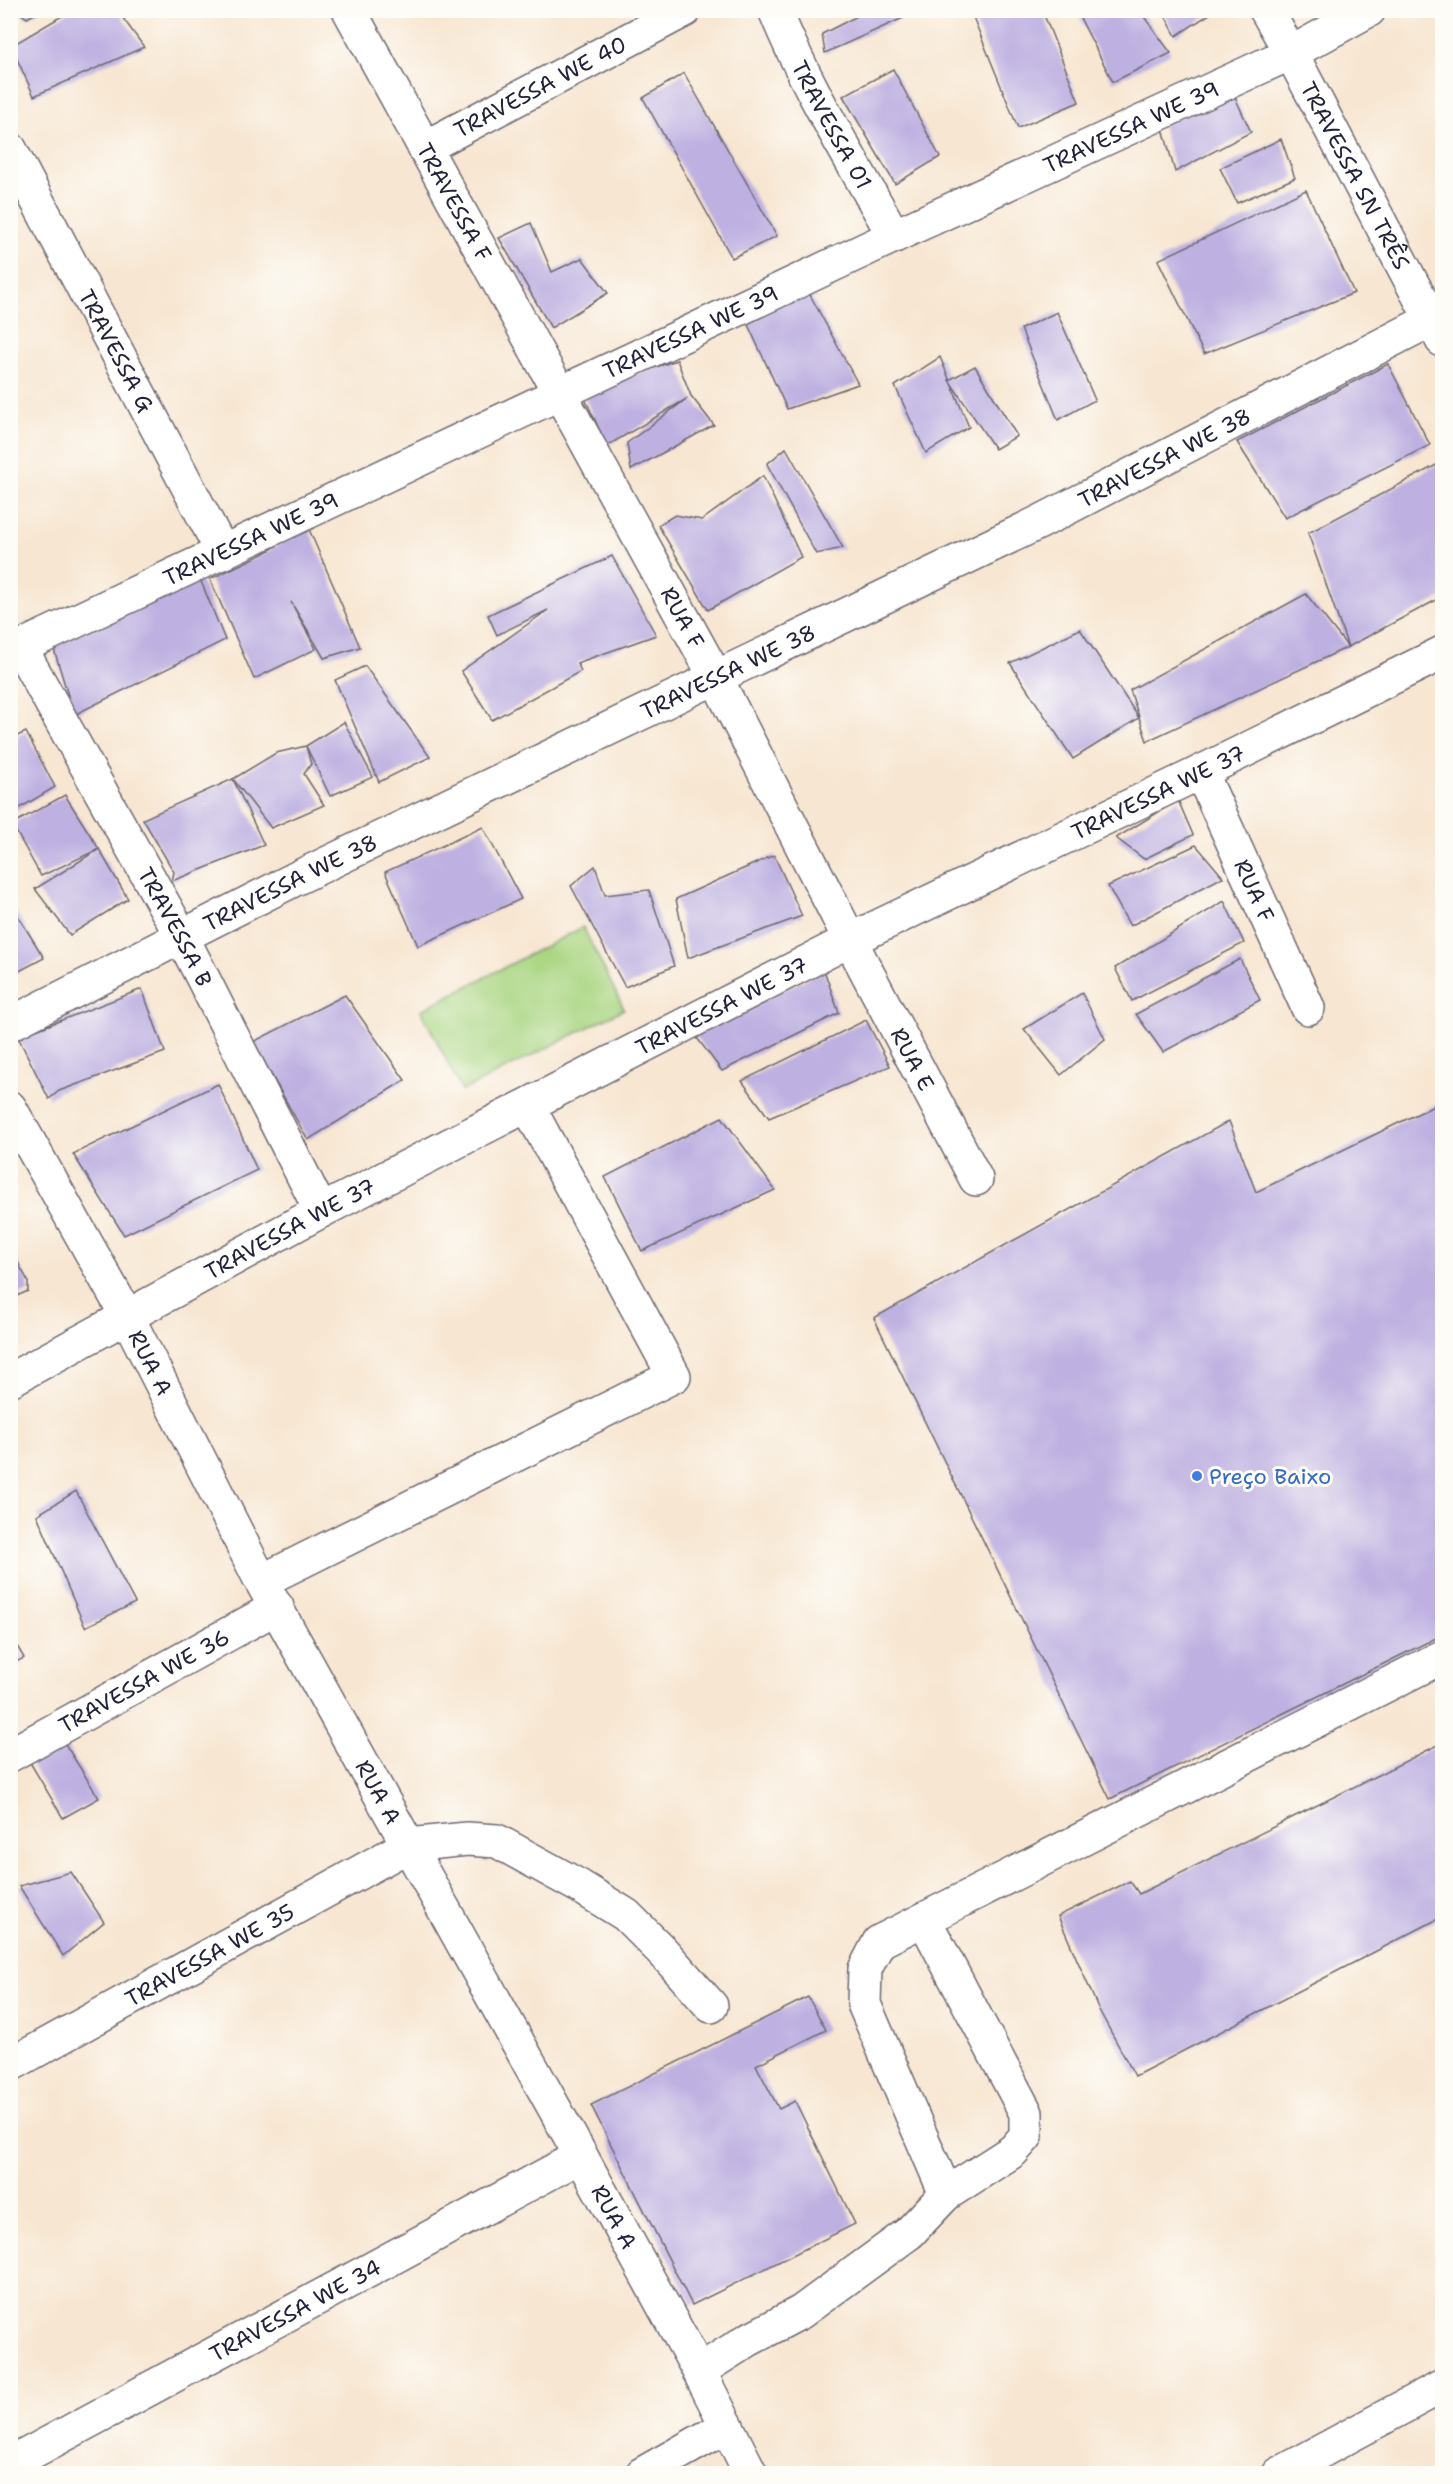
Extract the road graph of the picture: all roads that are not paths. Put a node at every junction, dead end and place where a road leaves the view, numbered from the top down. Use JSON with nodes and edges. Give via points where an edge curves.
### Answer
{"nodes":[{"id":1,"x":349,"y":10,"type":"edge"},
{"id":2,"x":686,"y":10,"type":"edge"},
{"id":3,"x":775,"y":10,"type":"edge"},
{"id":4,"x":1266,"y":10,"type":"edge"},
{"id":5,"x":1369,"y":10,"type":"edge"},
{"id":6,"x":1291,"y":52,"type":"junction"},
{"id":7,"x":426,"y":147,"type":"junction"},
{"id":8,"x":10,"y":149,"type":"edge"},
{"id":9,"x":894,"y":236,"type":"junction"},
{"id":10,"x":1439,"y":325,"type":"edge"},
{"id":11,"x":558,"y":395,"type":"junction"},
{"id":12,"x":224,"y":553,"type":"junction"},
{"id":13,"x":15,"y":650,"type":"edge"},
{"id":14,"x":1443,"y":653,"type":"edge"},
{"id":15,"x":715,"y":676,"type":"junction"},
{"id":16,"x":1202,"y":772,"type":"junction"},
{"id":17,"x":182,"y":937,"type":"junction"},
{"id":18,"x":850,"y":940,"type":"junction"},
{"id":19,"x":1308,"y":1008,"type":"dead end"},
{"id":20,"x":10,"y":1024,"type":"edge"},
{"id":21,"x":528,"y":1106,"type":"junction"},
{"id":22,"x":10,"y":1107,"type":"edge"},
{"id":23,"x":976,"y":1179,"type":"dead end"},
{"id":24,"x":321,"y":1210,"type":"junction"},
{"id":25,"x":127,"y":1316,"type":"junction"},
{"id":26,"x":10,"y":1380,"type":"edge"},
{"id":27,"x":269,"y":1594,"type":"junction"},
{"id":28,"x":1443,"y":1657,"type":"edge"},
{"id":29,"x":10,"y":1755,"type":"edge"},
{"id":30,"x":409,"y":1845,"type":"junction"},
{"id":31,"x":924,"y":1921,"type":"junction"},
{"id":32,"x":711,"y":2006,"type":"dead end"},
{"id":33,"x":10,"y":2065,"type":"edge"},
{"id":34,"x":581,"y":2156,"type":"junction"},
{"id":35,"x":946,"y":2194,"type":"junction"},
{"id":36,"x":699,"y":2371,"type":"junction"},
{"id":37,"x":1443,"y":2386,"type":"edge"},
{"id":38,"x":727,"y":2427,"type":"junction"},
{"id":39,"x":10,"y":2464,"type":"edge"},
{"id":40,"x":642,"y":2474,"type":"edge"},
{"id":41,"x":751,"y":2474,"type":"edge"},
{"id":42,"x":1279,"y":2474,"type":"edge"}],
"edges":[{"from":1,"to":7,"type":"street","name":"TRAVESSA F"},
{"from":2,"to":7,"type":"street","name":"TRAVESSA WE 40"},
{"from":3,"to":9,"type":"street","name":"TRAVESSA 01"},
{"from":4,"to":6,"type":"street","name":"TRAVESSA SN TRÊS"},
{"from":5,"to":6,"type":"street","name":"TRAVESSA WE 39"},
{"from":6,"to":9,"type":"street","name":"TRAVESSA WE 39"},
{"from":6,"to":10,"type":"street","name":"TRAVESSA SN TRÊS"},
{"from":7,"to":11,"type":"street","name":"TRAVESSA F"},
{"from":8,"to":12,"type":"street","name":"TRAVESSA G"},
{"from":9,"to":11,"type":"street","name":"TRAVESSA WE 39"},
{"from":10,"to":15,"type":"street","name":"TRAVESSA WE 38","via":[[1040,522]]},
{"from":11,"to":12,"type":"street","name":"TRAVESSA WE 39"},
{"from":11,"to":15,"type":"street","name":"RUA F"},
{"from":12,"to":13,"type":"street","name":"TRAVESSA WE 39"},
{"from":13,"to":17,"type":"street","name":"TRAVESSA B"},
{"from":14,"to":16,"type":"street","name":"TRAVESSA WE 37"},
{"from":15,"to":17,"type":"street","name":"TRAVESSA WE 38"},
{"from":15,"to":18,"type":"street","name":"RUA F"},
{"from":16,"to":18,"type":"street","name":"TRAVESSA WE 37"},
{"from":16,"to":19,"type":"street","name":"RUA F"},
{"from":17,"to":20,"type":"street","name":"TRAVESSA WE 38"},
{"from":17,"to":24,"type":"street","name":"TRAVESSA B"},
{"from":18,"to":21,"type":"street","name":"TRAVESSA WE 37"},
{"from":18,"to":23,"type":"street","name":"RUA E"},
{"from":21,"to":24,"type":"street","name":"TRAVESSA WE 37"},
{"from":21,"to":27,"type":"street","name":"TRAVESSA WE 36","via":[[674,1376]]},
{"from":22,"to":25,"type":"street","name":"RUA A"},
{"from":24,"to":25,"type":"street","name":"TRAVESSA WE 37"},
{"from":25,"to":26,"type":"street","name":"TRAVESSA WE 37"},
{"from":25,"to":27,"type":"street","name":"RUA A"},
{"from":27,"to":29,"type":"street","name":"TRAVESSA WE 36"},
{"from":27,"to":30,"type":"street","name":"RUA A"},
{"from":28,"to":31,"type":"street"},
{"from":30,"to":32,"type":"street","via":[[467,1839],[497,1841],[626,1915]]},
{"from":30,"to":33,"type":"street","name":"TRAVESSA WE 35"},
{"from":30,"to":34,"type":"street","name":"RUA A"},
{"from":31,"to":35,"type":"street","via":[[879,1942],[865,1969],[864,2004]]},
{"from":31,"to":35,"type":"street","via":[[1026,2113],[1026,2136],[1012,2151]]},
{"from":34,"to":36,"type":"street","name":"RUA A"},
{"from":34,"to":39,"type":"street","name":"TRAVESSA WE 34"},
{"from":35,"to":36,"type":"street","via":[[909,2234],[801,2312]]},
{"from":36,"to":38,"type":"street","name":"RUA A"},
{"from":37,"to":42,"type":"street"},
{"from":38,"to":40,"type":"street"},
{"from":38,"to":41,"type":"street","name":"RUA A"}]}
